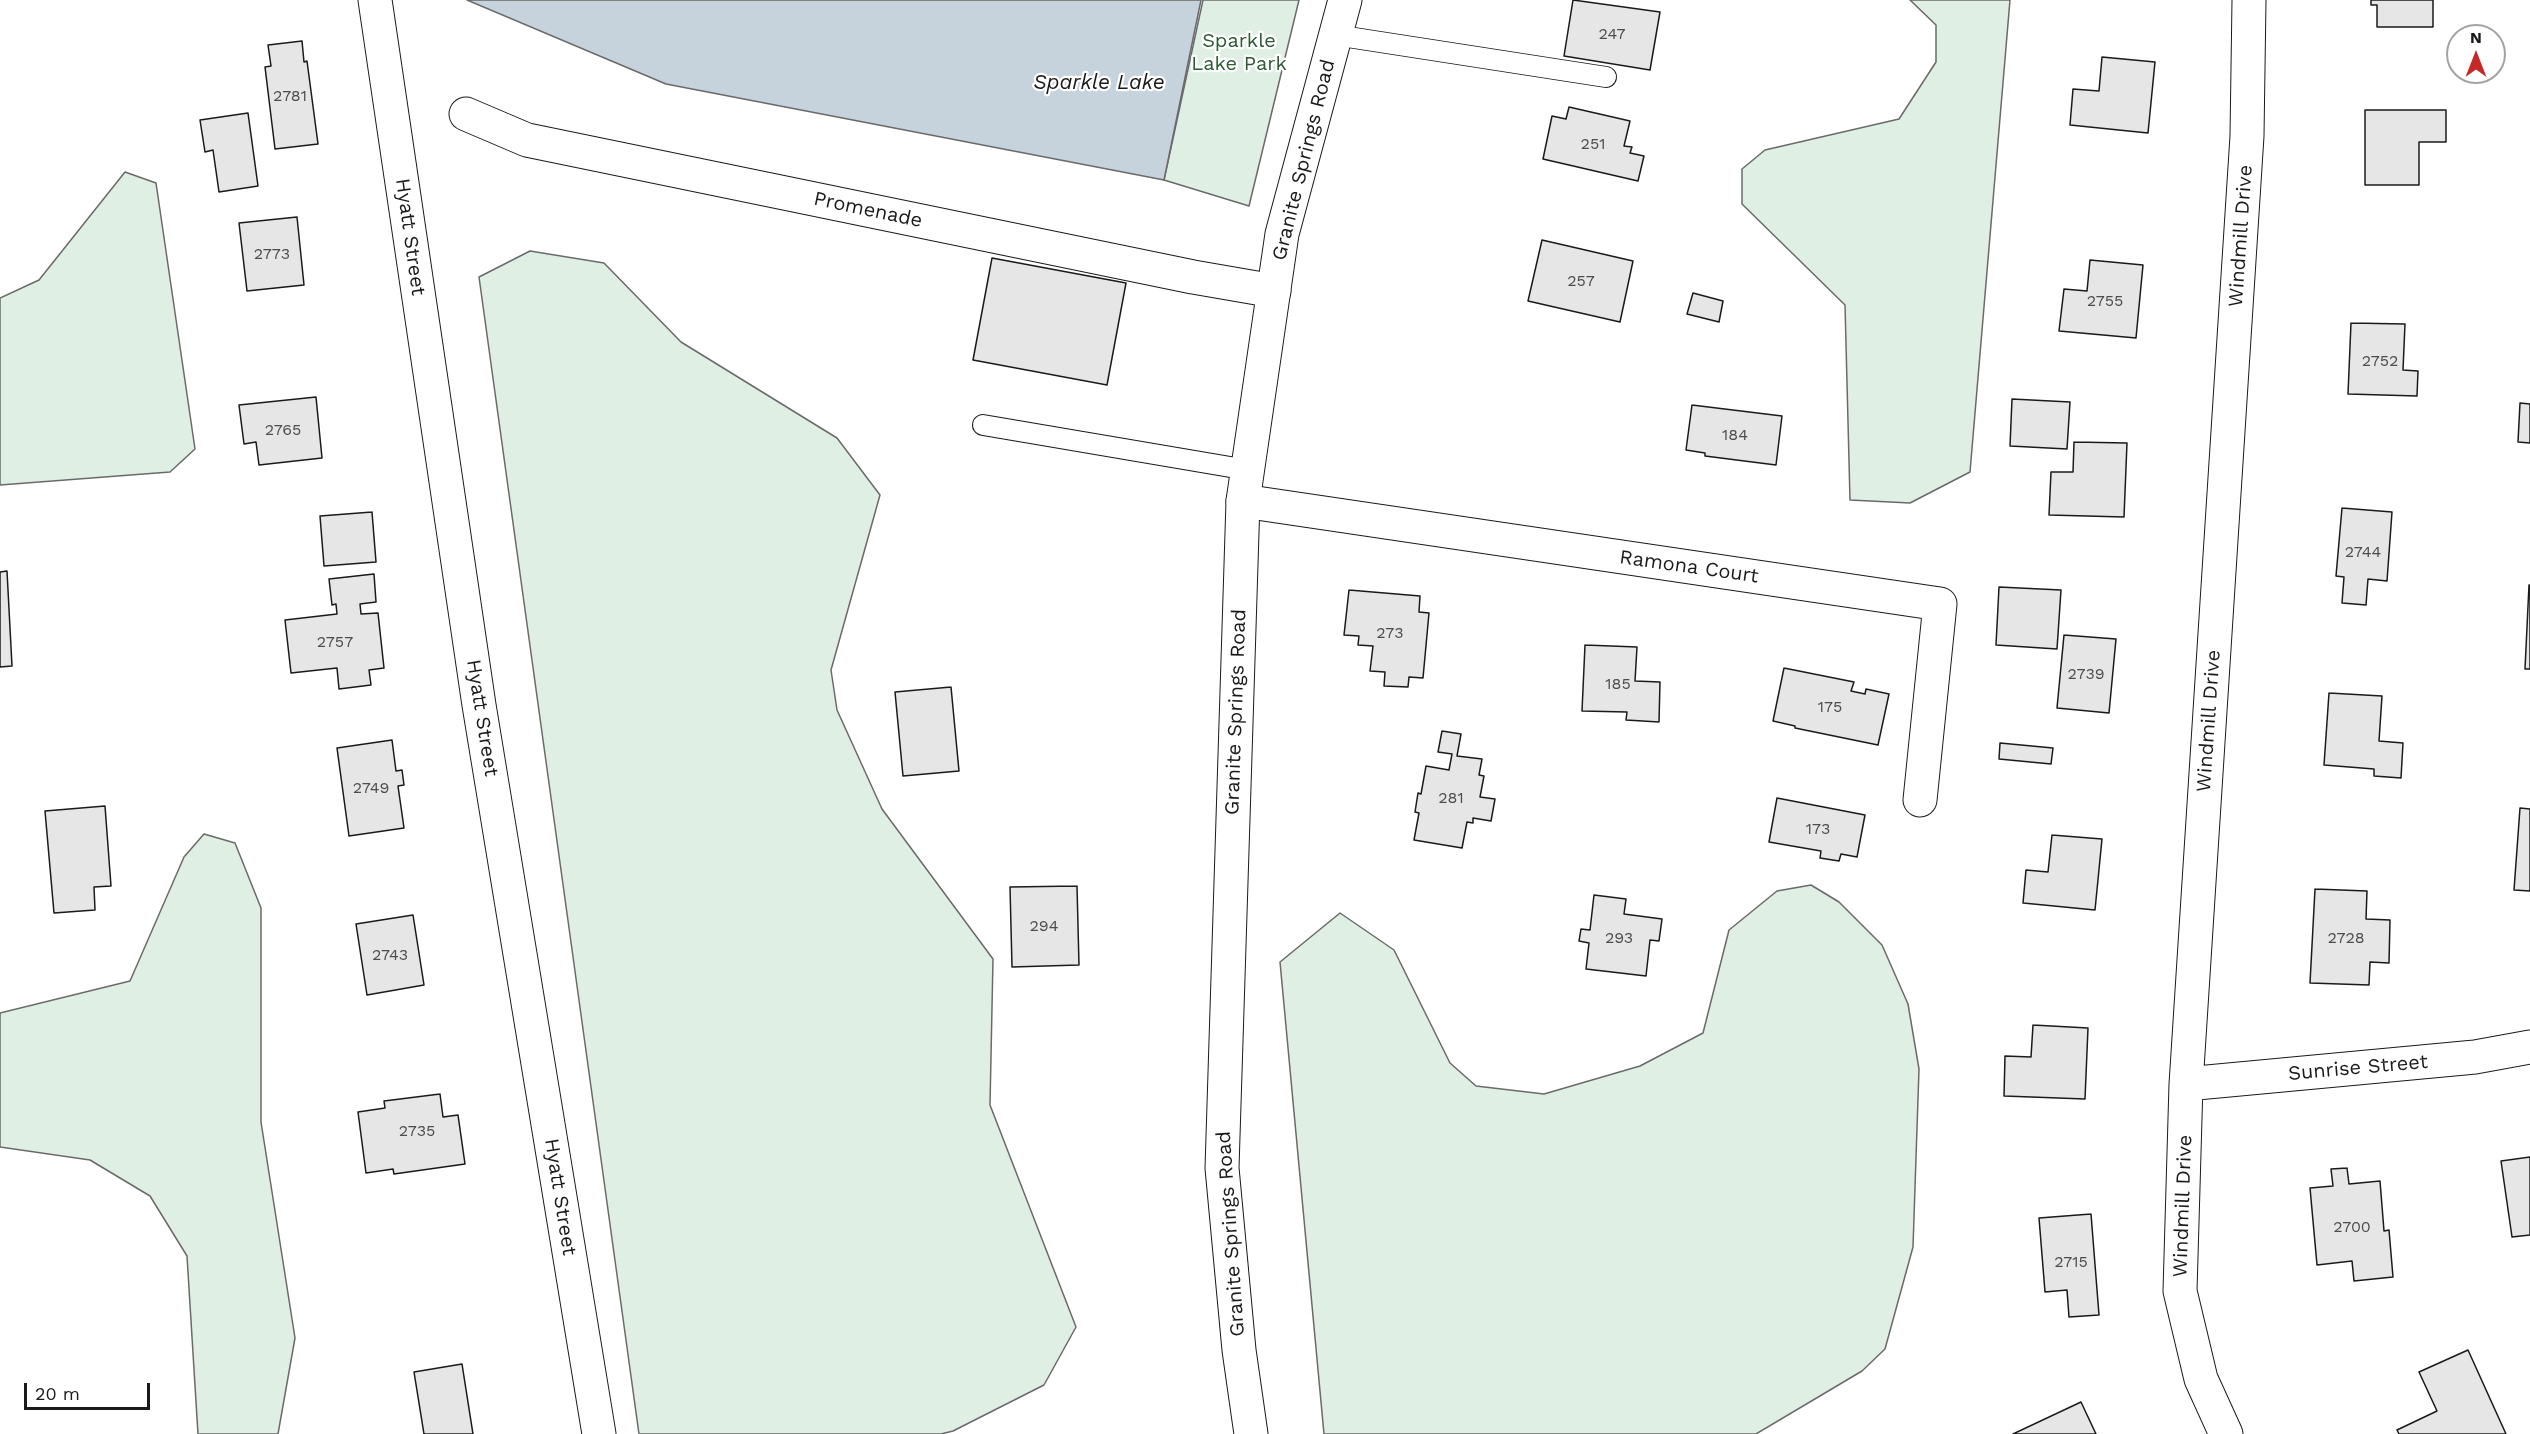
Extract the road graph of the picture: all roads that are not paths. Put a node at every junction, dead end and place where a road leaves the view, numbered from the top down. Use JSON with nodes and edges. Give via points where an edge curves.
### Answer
{"nodes":[{"id":1,"x":375,"y":0,"type":"edge"},
{"id":2,"x":1345,"y":0,"type":"edge"},
{"id":3,"x":2249,"y":0,"type":"edge"},
{"id":4,"x":1335,"y":35,"type":"junction"},
{"id":5,"x":1606,"y":77,"type":"dead end"},
{"id":6,"x":466,"y":114,"type":"dead end"},
{"id":7,"x":1274,"y":291,"type":"junction"},
{"id":8,"x":983,"y":425,"type":"dead end"},
{"id":9,"x":1245,"y":486,"type":"junction"},
{"id":10,"x":1920,"y":800,"type":"dead end"},
{"id":11,"x":2530,"y":1047,"type":"edge"},
{"id":12,"x":2186,"y":1084,"type":"junction"},
{"id":13,"x":599,"y":1434,"type":"edge"},
{"id":14,"x":1251,"y":1434,"type":"edge"},
{"id":15,"x":2226,"y":1434,"type":"edge"}],
"edges":[{"from":1,"to":13,"type":"street","name":"Hyatt Street","via":[[479,705]]},
{"from":2,"to":4,"type":"street","name":"Granite Springs Road"},
{"from":3,"to":12,"type":"street","name":"Windmill Drive","via":[[2247,136]]},
{"from":4,"to":5,"type":"lane"},
{"from":4,"to":7,"type":"street","name":"Granite Springs Road","via":[[1282,234]]},
{"from":6,"to":7,"type":"street","name":"Promenade","via":[[527,140]]},
{"from":7,"to":9,"type":"street","name":"Granite Springs Road"},
{"from":8,"to":9,"type":"lane"},
{"from":9,"to":10,"type":"street","name":"Ramona Court","via":[[1940,604]]},
{"from":9,"to":14,"type":"street","name":"Granite Springs Road","via":[[1222,1168]]},
{"from":11,"to":12,"type":"street","name":"Sunrise Street","via":[[2475,1057]]},
{"from":12,"to":15,"type":"street","name":"Windmill Drive","via":[[2180,1291],[2201,1379]]}]}
